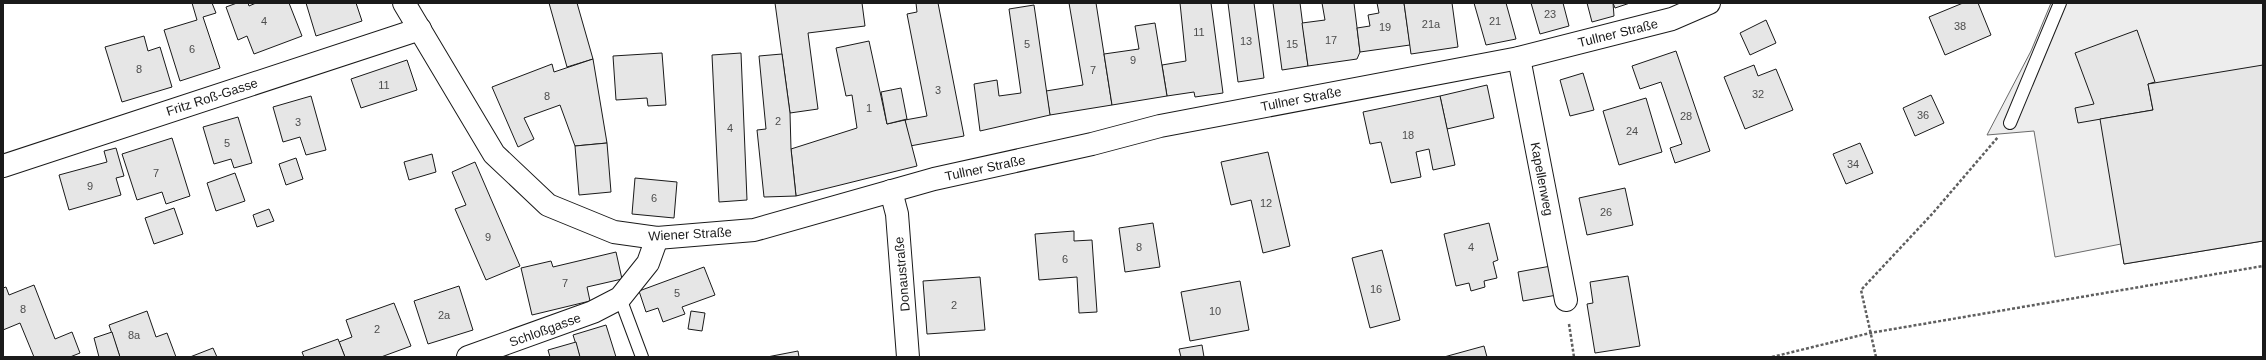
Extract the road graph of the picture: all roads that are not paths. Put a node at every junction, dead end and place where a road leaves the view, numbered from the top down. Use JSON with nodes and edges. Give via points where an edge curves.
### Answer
{"nodes":[{"id":1,"x":404,"y":3,"type":"edge"},
{"id":2,"x":1710,"y":3,"type":"edge"},
{"id":3,"x":2060,"y":3,"type":"edge"},
{"id":4,"x":420,"y":29,"type":"junction"},
{"id":5,"x":1519,"y":58,"type":"junction"},
{"id":6,"x":2010,"y":122,"type":"road end"},
{"id":7,"x":3,"y":166,"type":"edge"},
{"id":8,"x":891,"y":191,"type":"junction"},
{"id":9,"x":657,"y":238,"type":"junction"},
{"id":10,"x":620,"y":298,"type":"junction"},
{"id":11,"x":1566,"y":300,"type":"road end"},
{"id":12,"x":468,"y":357,"type":"edge"},
{"id":13,"x":642,"y":357,"type":"edge"},
{"id":14,"x":908,"y":357,"type":"edge"}],
"edges":[{"from":1,"to":4,"type":"main road","name":"Wiener Straße"},
{"from":2,"to":5,"type":"main road","name":"Tullner Straße","via":[[1672,19]]},
{"from":3,"to":6,"type":"lane"},
{"from":4,"to":7,"type":"main road","name":"Fritz Roß-Gasse"},
{"from":4,"to":9,"type":"main road","name":"Wiener Straße","via":[[494,154],[548,205],[614,232]]},
{"from":5,"to":8,"type":"main road","name":"Tullner Straße","via":[[1160,126]]},
{"from":5,"to":11,"type":"main road","name":"Kapellenweg"},
{"from":8,"to":9,"type":"main road","name":"Wiener Straße","via":[[754,230]]},
{"from":8,"to":14,"type":"main road","name":"Donaustraße","via":[[897,214]]},
{"from":9,"to":10,"type":"main road","name":"Schloßgasse","via":[[648,263]]},
{"from":10,"to":12,"type":"main road","name":"Schloßgasse","via":[[593,312]]},
{"from":10,"to":13,"type":"lane"}]}
